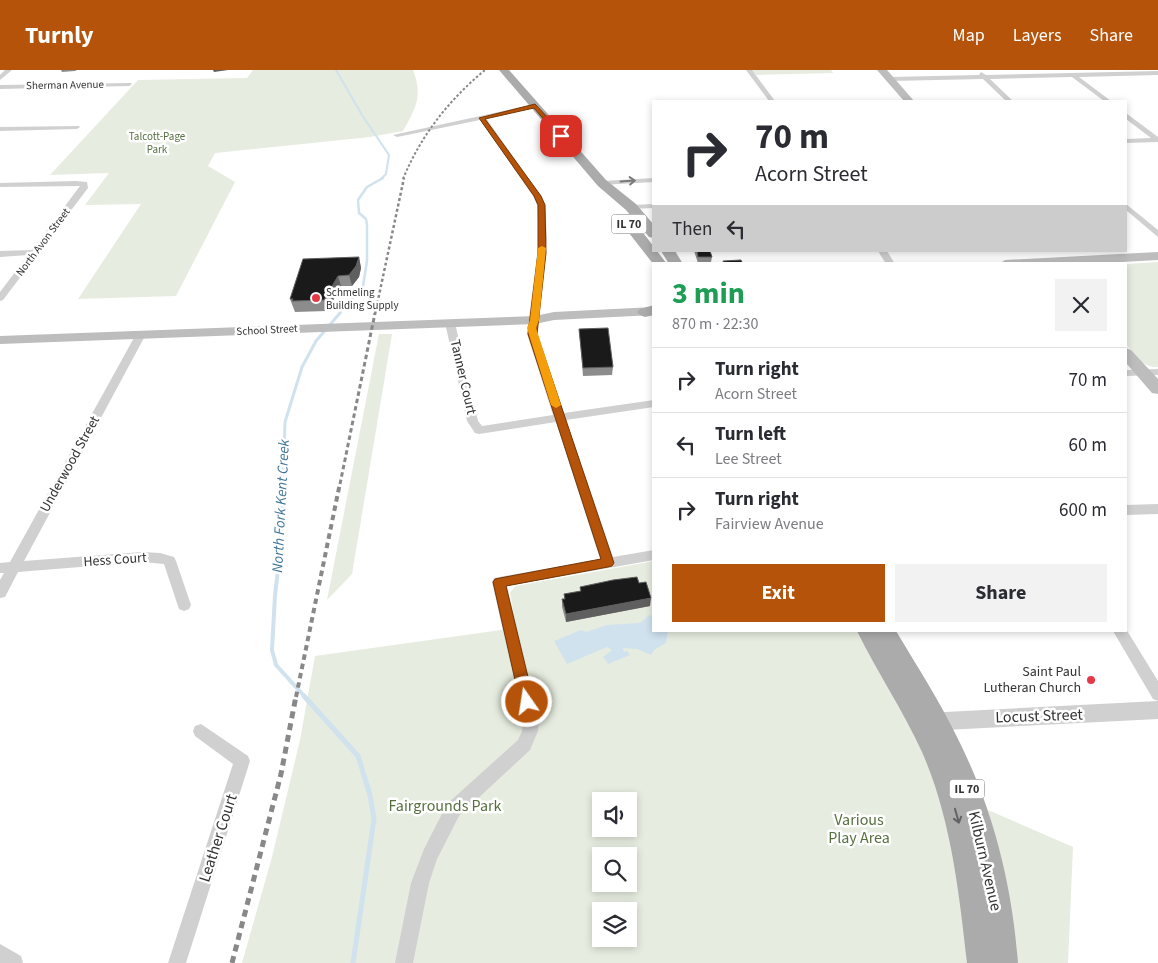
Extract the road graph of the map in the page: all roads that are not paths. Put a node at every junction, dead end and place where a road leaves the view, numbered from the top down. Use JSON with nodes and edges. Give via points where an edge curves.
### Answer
{"nodes":[{"id":1,"x":9,"y":70,"type":"edge"},
{"id":2,"x":504,"y":70,"type":"edge"},
{"id":3,"x":749,"y":70,"type":"edge"},
{"id":4,"x":882,"y":70,"type":"edge"},
{"id":5,"x":977,"y":70,"type":"edge"},
{"id":6,"x":1071,"y":72,"type":"edge"},
{"id":7,"x":1158,"y":73,"type":"edge"},
{"id":8,"x":984,"y":77,"type":"junction"},
{"id":9,"x":0,"y":78,"type":"edge"},
{"id":10,"x":890,"y":79,"type":"junction"},
{"id":11,"x":129,"y":84,"type":"dead end"},
{"id":12,"x":0,"y":87,"type":"edge"},
{"id":13,"x":771,"y":100,"type":"edge"},
{"id":14,"x":908,"y":100,"type":"edge"},
{"id":15,"x":1009,"y":100,"type":"edge"},
{"id":16,"x":1107,"y":100,"type":"edge"},
{"id":17,"x":535,"y":106,"type":"junction"},
{"id":18,"x":1127,"y":117,"type":"edge"},
{"id":19,"x":482,"y":118,"type":"junction"},
{"id":20,"x":77,"y":127,"type":"dead end"},
{"id":21,"x":0,"y":129,"type":"edge"},
{"id":22,"x":396,"y":136,"type":"dead end"},
{"id":23,"x":1158,"y":140,"type":"edge"},
{"id":24,"x":1127,"y":141,"type":"edge"},
{"id":25,"x":652,"y":180,"type":"edge"},
{"id":26,"x":602,"y":183,"type":"junction"},
{"id":27,"x":0,"y":185,"type":"edge"},
{"id":28,"x":652,"y":206,"type":"edge"},
{"id":29,"x":631,"y":207,"type":"junction"},
{"id":30,"x":1127,"y":207,"type":"edge"},
{"id":31,"x":652,"y":232,"type":"edge"},
{"id":32,"x":1158,"y":234,"type":"edge"},
{"id":33,"x":36,"y":252,"type":"junction"},
{"id":34,"x":1063,"y":252,"type":"edge"},
{"id":35,"x":0,"y":254,"type":"edge"},
{"id":36,"x":1158,"y":256,"type":"edge"},
{"id":37,"x":1104,"y":258,"type":"junction"},
{"id":38,"x":1044,"y":259,"type":"edge"},
{"id":39,"x":658,"y":262,"type":"edge"},
{"id":40,"x":1021,"y":262,"type":"edge"},
{"id":41,"x":0,"y":298,"type":"edge"},
{"id":42,"x":652,"y":315,"type":"edge"},
{"id":43,"x":535,"y":320,"type":"junction"},
{"id":44,"x":450,"y":323,"type":"junction"},
{"id":45,"x":140,"y":336,"type":"junction"},
{"id":46,"x":0,"y":340,"type":"edge"},
{"id":47,"x":1127,"y":353,"type":"edge"},
{"id":48,"x":1127,"y":373,"type":"edge"},
{"id":49,"x":1151,"y":373,"type":"edge"},
{"id":50,"x":1158,"y":389,"type":"edge"},
{"id":51,"x":652,"y":403,"type":"edge"},
{"id":52,"x":560,"y":417,"type":"junction"},
{"id":53,"x":1158,"y":509,"type":"edge"},
{"id":54,"x":1127,"y":510,"type":"edge"},
{"id":55,"x":652,"y":555,"type":"edge"},
{"id":56,"x":608,"y":563,"type":"junction"},
{"id":57,"x":7,"y":568,"type":"edge"},
{"id":58,"x":0,"y":593,"type":"edge"},
{"id":59,"x":184,"y":605,"type":"dead end"},
{"id":60,"x":869,"y":632,"type":"edge"},
{"id":61,"x":884,"y":632,"type":"edge"},
{"id":62,"x":1121,"y":632,"type":"edge"},
{"id":63,"x":1158,"y":694,"type":"edge"},
{"id":64,"x":1158,"y":710,"type":"edge"},
{"id":65,"x":928,"y":721,"type":"junction"},
{"id":66,"x":201,"y":731,"type":"dead end"},
{"id":67,"x":0,"y":953,"type":"edge"},
{"id":68,"x":14,"y":963,"type":"edge"},
{"id":69,"x":177,"y":963,"type":"edge"},
{"id":70,"x":404,"y":963,"type":"edge"},
{"id":71,"x":982,"y":963,"type":"edge"},
{"id":72,"x":1003,"y":963,"type":"edge"}],
"edges":[{"from":1,"to":9,"type":"street"},
{"from":2,"to":17,"type":"main road","number":"IL 70"},
{"from":3,"to":13,"type":"street"},
{"from":4,"to":10,"type":"main road"},
{"from":5,"to":8,"type":"street"},
{"from":6,"to":7,"type":"street"},
{"from":6,"to":8,"type":"street"},
{"from":6,"to":16,"type":"street"},
{"from":8,"to":10,"type":"street"},
{"from":8,"to":15,"type":"street"},
{"from":10,"to":14,"type":"main road"},
{"from":11,"to":12,"type":"street","name":"Sherman Avenue"},
{"from":17,"to":19,"type":"street"},
{"from":17,"to":26,"type":"main road","number":"IL 70"},
{"from":18,"to":23,"type":"street"},
{"from":19,"to":22,"type":"street"},
{"from":19,"to":43,"type":"street","via":[[541,205],[542,239]]},
{"from":20,"to":21,"type":"street"},
{"from":23,"to":24,"type":"street"},
{"from":26,"to":25,"type":"street","one_way":true},
{"from":26,"to":29,"type":"main road","number":"IL 70"},
{"from":26,"to":39,"type":"main road","number":"IL 70"},
{"from":27,"to":33,"type":"street","name":"North Avon Street","via":[[84,184]]},
{"from":28,"to":29,"type":"street"},
{"from":29,"to":31,"type":"main road","number":"IL 70"},
{"from":30,"to":32,"type":"street"},
{"from":33,"to":35,"type":"street"},
{"from":33,"to":41,"type":"street","name":"North Avon Street"},
{"from":34,"to":37,"type":"main road"},
{"from":36,"to":37,"type":"main road"},
{"from":37,"to":38,"type":"main road"},
{"from":38,"to":40,"type":"main road"},
{"from":42,"to":43,"type":"main road","name":"School Street","via":[[552,322]]},
{"from":43,"to":44,"type":"main road","name":"School Street"},
{"from":43,"to":52,"type":"street","via":[[532,334]]},
{"from":44,"to":45,"type":"main road","name":"School Street"},
{"from":44,"to":52,"type":"street","name":"Tanner Court","via":[[473,421],[479,430]]},
{"from":45,"to":46,"type":"main road","name":"School Street"},
{"from":45,"to":57,"type":"street","name":"Underwood Street"},
{"from":47,"to":49,"type":"main road"},
{"from":48,"to":49,"type":"street"},
{"from":49,"to":50,"type":"main road"},
{"from":51,"to":52,"type":"street"},
{"from":52,"to":56,"type":"street"},
{"from":53,"to":54,"type":"street"},
{"from":55,"to":56,"type":"street"},
{"from":56,"to":70,"type":"street","via":[[500,582],[531,719],[530,731],[524,745],[453,810],[420,883]]},
{"from":57,"to":58,"type":"street","name":"Underwood Street"},
{"from":57,"to":59,"type":"street","name":"Hess Court","via":[[160,558],[169,561]]},
{"from":60,"to":65,"type":"main road","name":"Kilburn Avenue","number":"IL 70"},
{"from":61,"to":65,"type":"main road","name":"Kilburn Avenue","number":"IL 70"},
{"from":62,"to":63,"type":"street"},
{"from":64,"to":65,"type":"street","name":"Locust Street"},
{"from":65,"to":71,"type":"main road","name":"Kilburn Avenue","number":"IL 70","one_way":true,"via":[[965,846]]},
{"from":65,"to":72,"type":"main road","name":"Kilburn Avenue","number":"IL 70","via":[[956,761],[974,807],[991,873]]},
{"from":66,"to":69,"type":"street","name":"Leather Court","via":[[242,761]]},
{"from":67,"to":68,"type":"street"}]}
